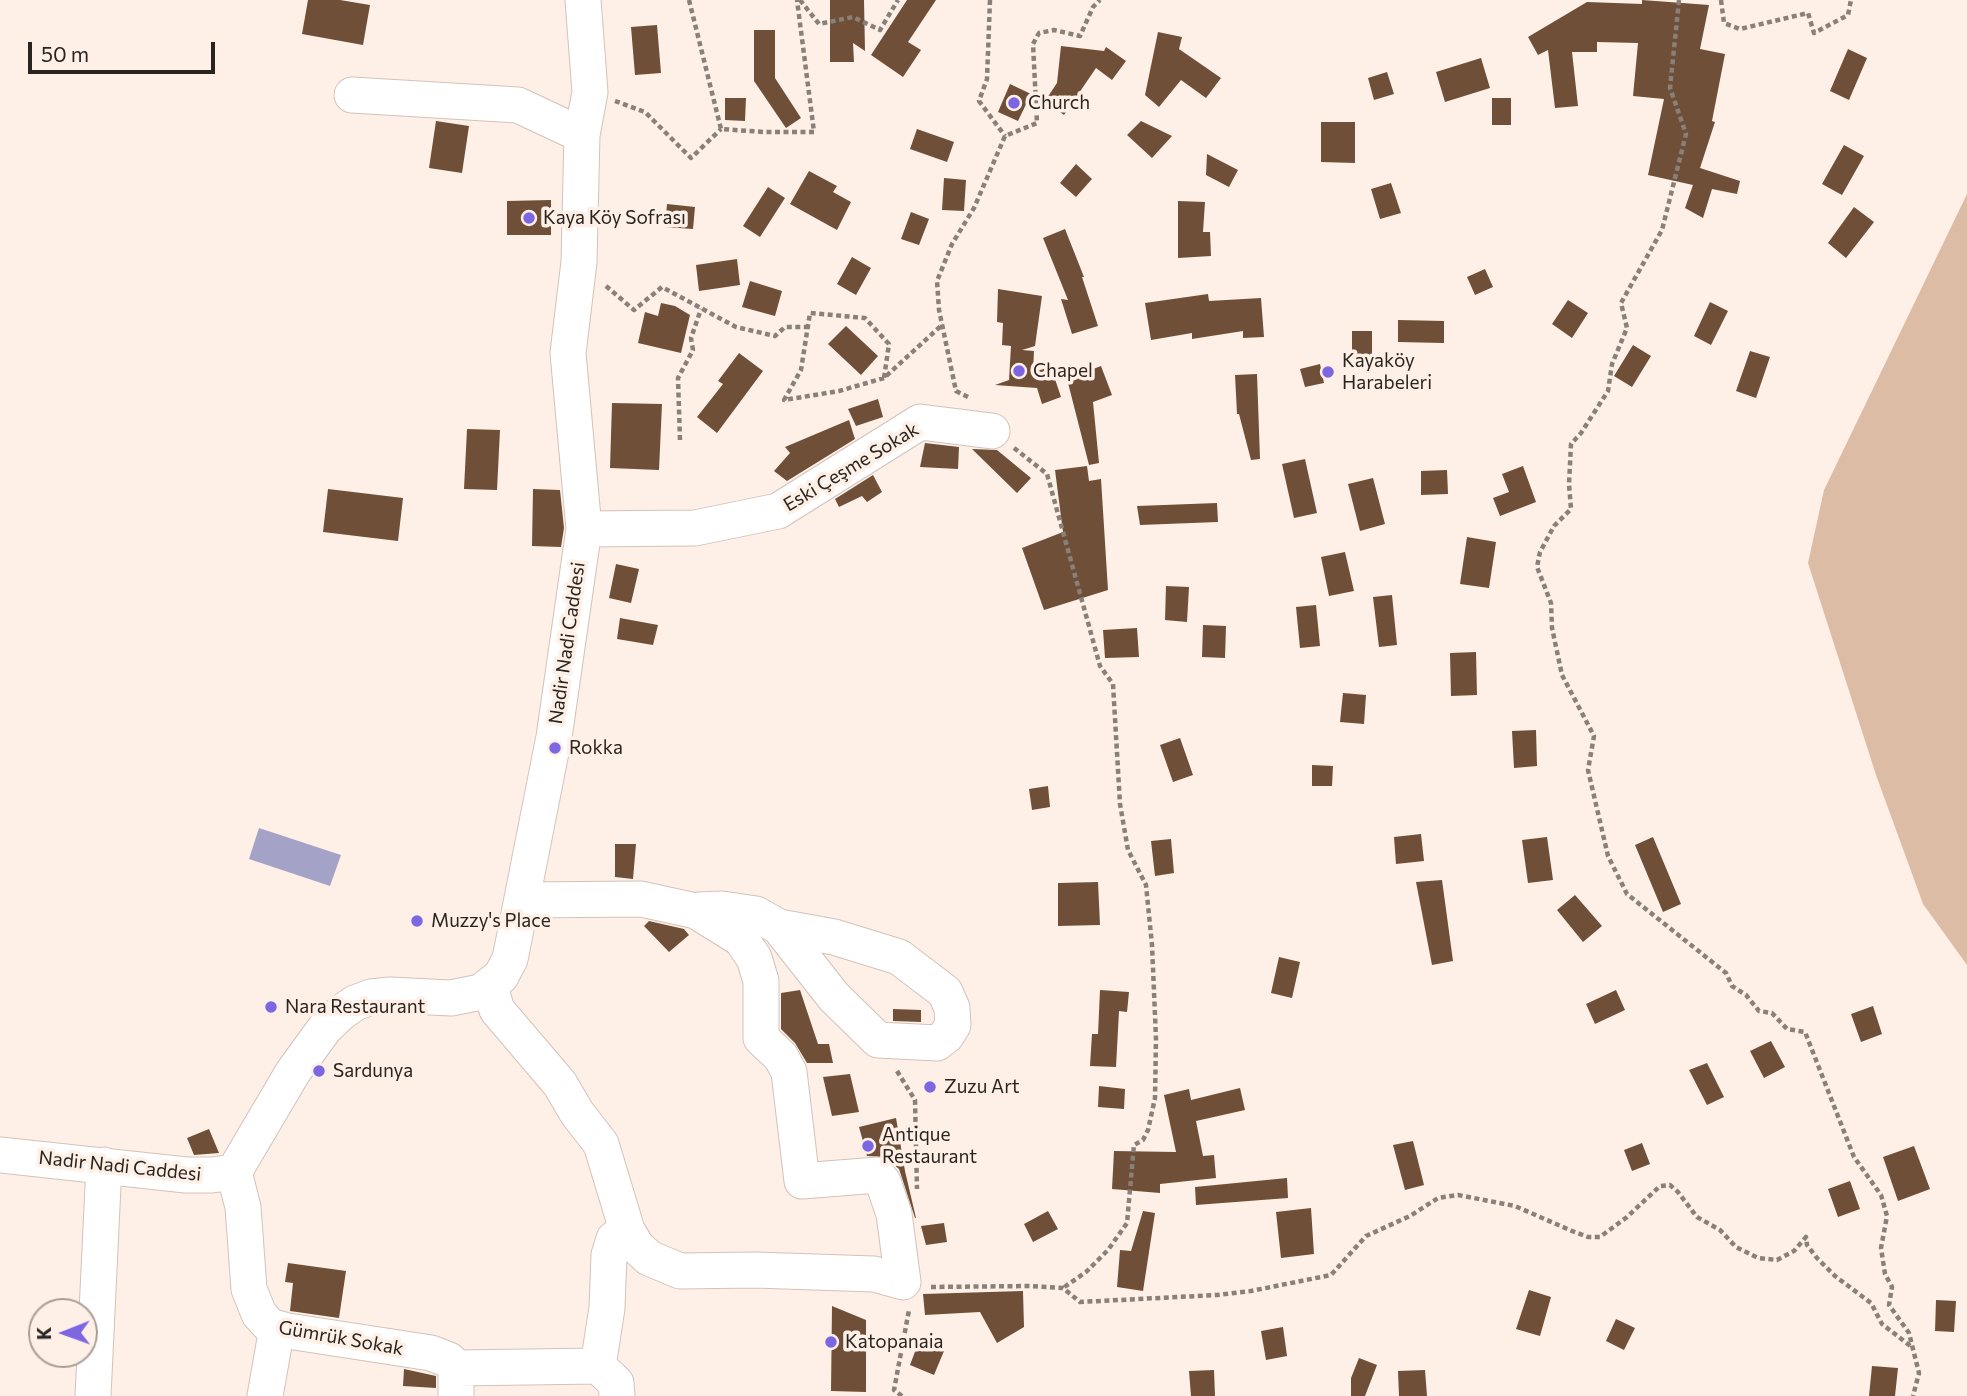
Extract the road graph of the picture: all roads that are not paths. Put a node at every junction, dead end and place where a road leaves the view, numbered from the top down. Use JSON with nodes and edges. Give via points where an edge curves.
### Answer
{"nodes":[{"id":1,"x":583,"y":0,"type":"edge"},
{"id":2,"x":352,"y":95,"type":"dead end"},
{"id":3,"x":582,"y":135,"type":"junction"},
{"id":4,"x":992,"y":431,"type":"road end"},
{"id":5,"x":584,"y":529,"type":"junction"},
{"id":6,"x":523,"y":900,"type":"junction"},
{"id":7,"x":696,"y":911,"type":"junction"},
{"id":8,"x":779,"y":927,"type":"junction"},
{"id":9,"x":490,"y":987,"type":"junction"},
{"id":10,"x":0,"y":1155,"type":"edge"},
{"id":11,"x":104,"y":1166,"type":"junction"},
{"id":12,"x":234,"y":1172,"type":"junction"},
{"id":13,"x":627,"y":1230,"type":"junction"},
{"id":14,"x":277,"y":1328,"type":"junction"},
{"id":15,"x":598,"y":1366,"type":"junction"},
{"id":16,"x":456,"y":1382,"type":"edge"},
{"id":17,"x":93,"y":1396,"type":"edge"},
{"id":18,"x":265,"y":1396,"type":"edge"},
{"id":19,"x":617,"y":1396,"type":"edge"}],
"edges":[{"from":1,"to":3,"type":"street","name":"Nadir Nadi Caddesi","via":[[590,92]]},
{"from":2,"to":3,"type":"street","via":[[518,105]]},
{"from":3,"to":5,"type":"street","name":"Nadir Nadi Caddesi","via":[[579,262],[568,352]]},
{"from":4,"to":5,"type":"street","name":"Eski Çeşme Sokak","via":[[920,422],[778,511],[695,528]]},
{"from":5,"to":6,"type":"street","name":"Nadir Nadi Caddesi","via":[[554,737]]},
{"from":6,"to":7,"type":"street","via":[[642,899]]},
{"from":6,"to":9,"type":"street","name":"Nadir Nadi Caddesi","via":[[510,960]]},
{"from":7,"to":8,"type":"street","via":[[756,914]]},
{"from":7,"to":13,"type":"street","via":[[741,939],[754,958],[761,981],[761,1038],[781,1056],[789,1072],[802,1181],[877,1175],[894,1214],[903,1282],[874,1274],[680,1271],[649,1258]]},
{"from":8,"to":8,"type":"street","via":[[834,997],[878,1040],[937,1043],[953,1025],[945,992],[900,957],[834,937]]},
{"from":9,"to":12,"type":"street","via":[[451,998],[371,997],[342,1012],[293,1072]]},
{"from":9,"to":13,"type":"street","via":[[496,1010],[560,1084],[601,1144]]},
{"from":10,"to":11,"type":"street","name":"Nadir Nadi Caddesi"},
{"from":11,"to":12,"type":"street","name":"Nadir Nadi Caddesi","via":[[186,1175]]},
{"from":11,"to":17,"type":"street"},
{"from":12,"to":14,"type":"street","name":"Gümrük Sokak","via":[[243,1207],[249,1289],[259,1314]]},
{"from":13,"to":15,"type":"street","via":[[614,1239],[609,1255]]},
{"from":14,"to":16,"type":"street","name":"Gümrük Sokak","via":[[431,1353],[449,1360]]},
{"from":14,"to":18,"type":"street"},
{"from":15,"to":16,"type":"street"},
{"from":15,"to":19,"type":"street","via":[[616,1383]]}]}
